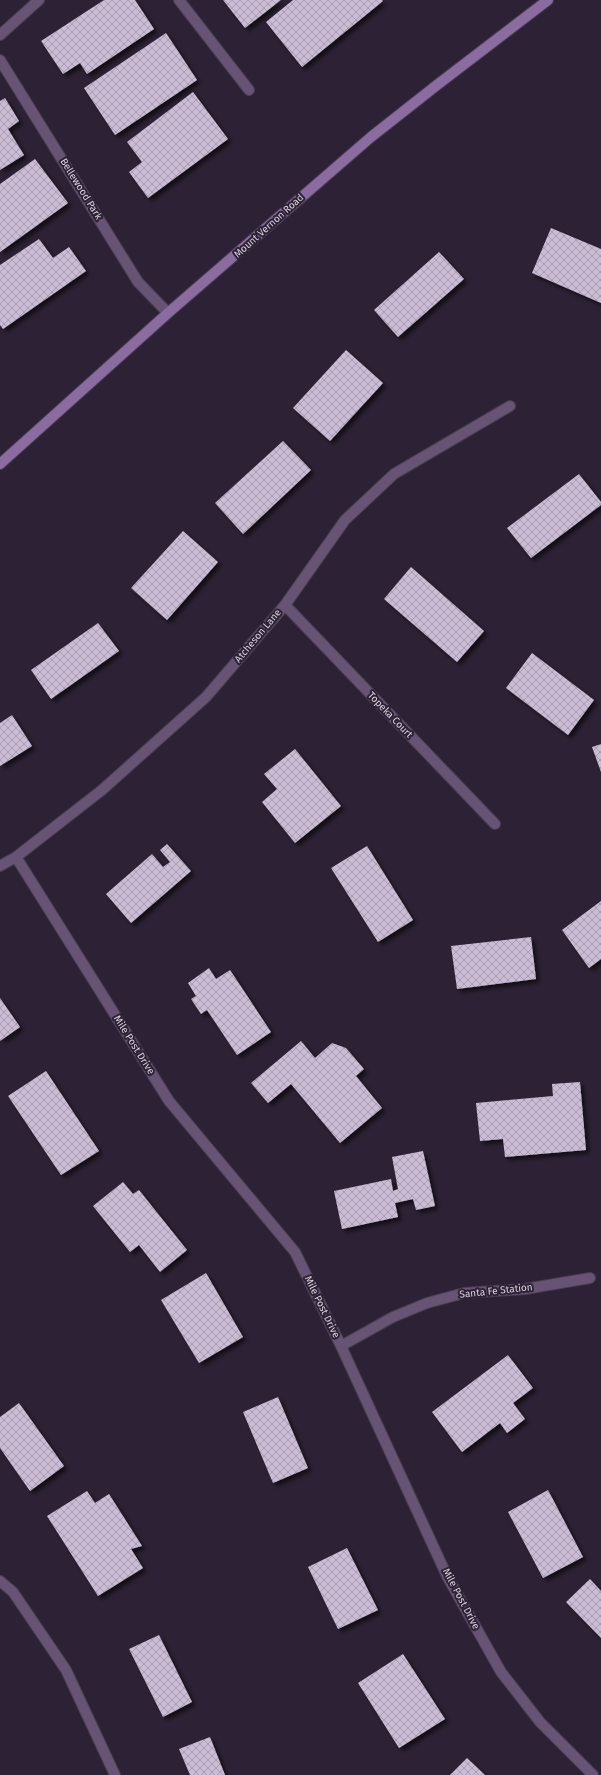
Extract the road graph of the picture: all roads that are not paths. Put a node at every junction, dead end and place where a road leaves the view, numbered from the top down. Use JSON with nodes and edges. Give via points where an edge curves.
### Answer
{"nodes":[{"id":1,"x":38,"y":0,"type":"edge"},
{"id":2,"x":179,"y":0,"type":"edge"},
{"id":3,"x":548,"y":0,"type":"edge"},
{"id":4,"x":0,"y":35,"type":"edge"},
{"id":5,"x":0,"y":60,"type":"edge"},
{"id":6,"x":250,"y":90,"type":"dead end"},
{"id":7,"x":168,"y":313,"type":"junction"},
{"id":8,"x":510,"y":406,"type":"dead end"},
{"id":9,"x":0,"y":464,"type":"edge"},
{"id":10,"x":284,"y":605,"type":"junction"},
{"id":11,"x":495,"y":824,"type":"dead end"},
{"id":12,"x":16,"y":857,"type":"junction"},
{"id":13,"x":0,"y":866,"type":"edge"},
{"id":14,"x":590,"y":1278,"type":"dead end"},
{"id":15,"x":341,"y":1346,"type":"junction"},
{"id":16,"x":0,"y":1581,"type":"edge"},
{"id":17,"x":115,"y":1775,"type":"edge"},
{"id":18,"x":594,"y":1775,"type":"edge"}],
"edges":[{"from":1,"to":4,"type":"street"},
{"from":2,"to":6,"type":"street"},
{"from":3,"to":7,"type":"street","name":"Mount Vernon Road","via":[[371,137]]},
{"from":5,"to":7,"type":"street","name":"Bellewood Park","via":[[138,282]]},
{"from":7,"to":9,"type":"street","name":"Mount Vernon Road"},
{"from":8,"to":10,"type":"street","name":"Atcheson Lane","via":[[394,474],[345,520]]},
{"from":10,"to":11,"type":"street","name":"Topeka Court"},
{"from":10,"to":12,"type":"street","name":"Atcheson Lane","via":[[206,697],[102,790]]},
{"from":12,"to":13,"type":"street","name":"Atcheson Lane"},
{"from":12,"to":15,"type":"street","name":"Mile Post Drive","via":[[169,1101],[296,1252]]},
{"from":14,"to":15,"type":"street","name":"Santa Fe Station","via":[[524,1289],[464,1293],[427,1303],[393,1317]]},
{"from":15,"to":18,"type":"street","name":"Mile Post Drive","via":[[447,1576],[501,1672],[540,1722]]},
{"from":16,"to":17,"type":"street","via":[[13,1592],[66,1670]]}]}
